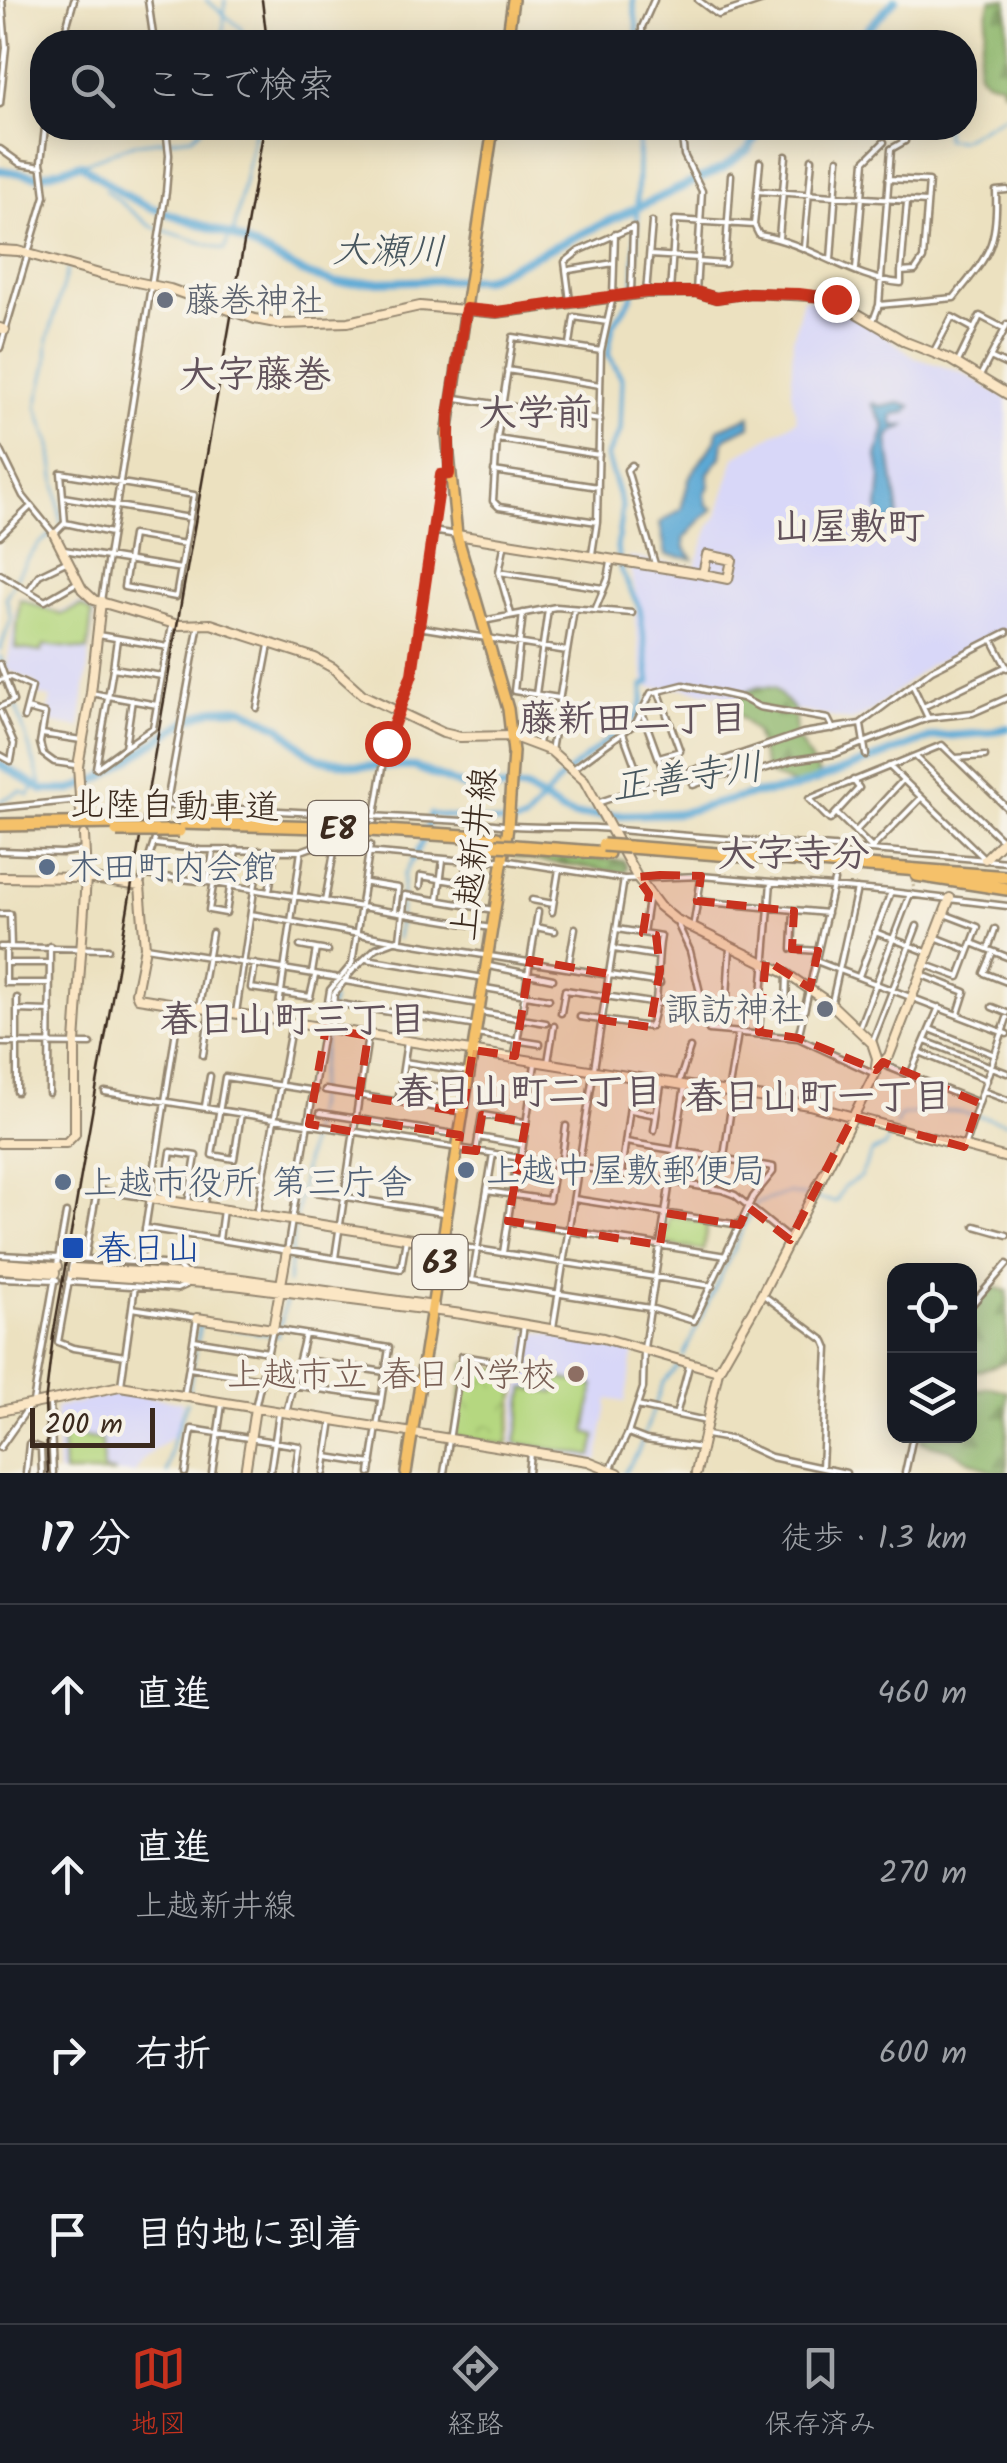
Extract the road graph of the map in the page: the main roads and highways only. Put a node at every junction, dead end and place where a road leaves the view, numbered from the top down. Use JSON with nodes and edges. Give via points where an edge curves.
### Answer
{"nodes":[{"id":1,"x":513,"y":0,"type":"edge"},
{"id":2,"x":509,"y":30,"type":"edge"},
{"id":3,"x":491,"y":140,"type":"edge"},
{"id":4,"x":0,"y":829,"type":"edge"},
{"id":5,"x":630,"y":851,"type":"junction"},
{"id":6,"x":1007,"y":884,"type":"edge"},
{"id":7,"x":406,"y":1473,"type":"edge"}],
"edges":[{"from":1,"to":2,"type":"main road"},
{"from":3,"to":7,"type":"main road","name":"上越新井線","number":"63","via":[[447,435],[457,534],[504,688],[511,800]]},
{"from":4,"to":5,"type":"highway","name":"北陸自動車道","number":"E8","bridge":true,"via":[[179,827]]},
{"from":5,"to":6,"type":"highway","name":"北陸自動車道","number":"E8","via":[[915,881]]},
{"from":5,"to":6,"type":"highway","name":"北陸自動車道","number":"E8","via":[[918,868]]}]}
